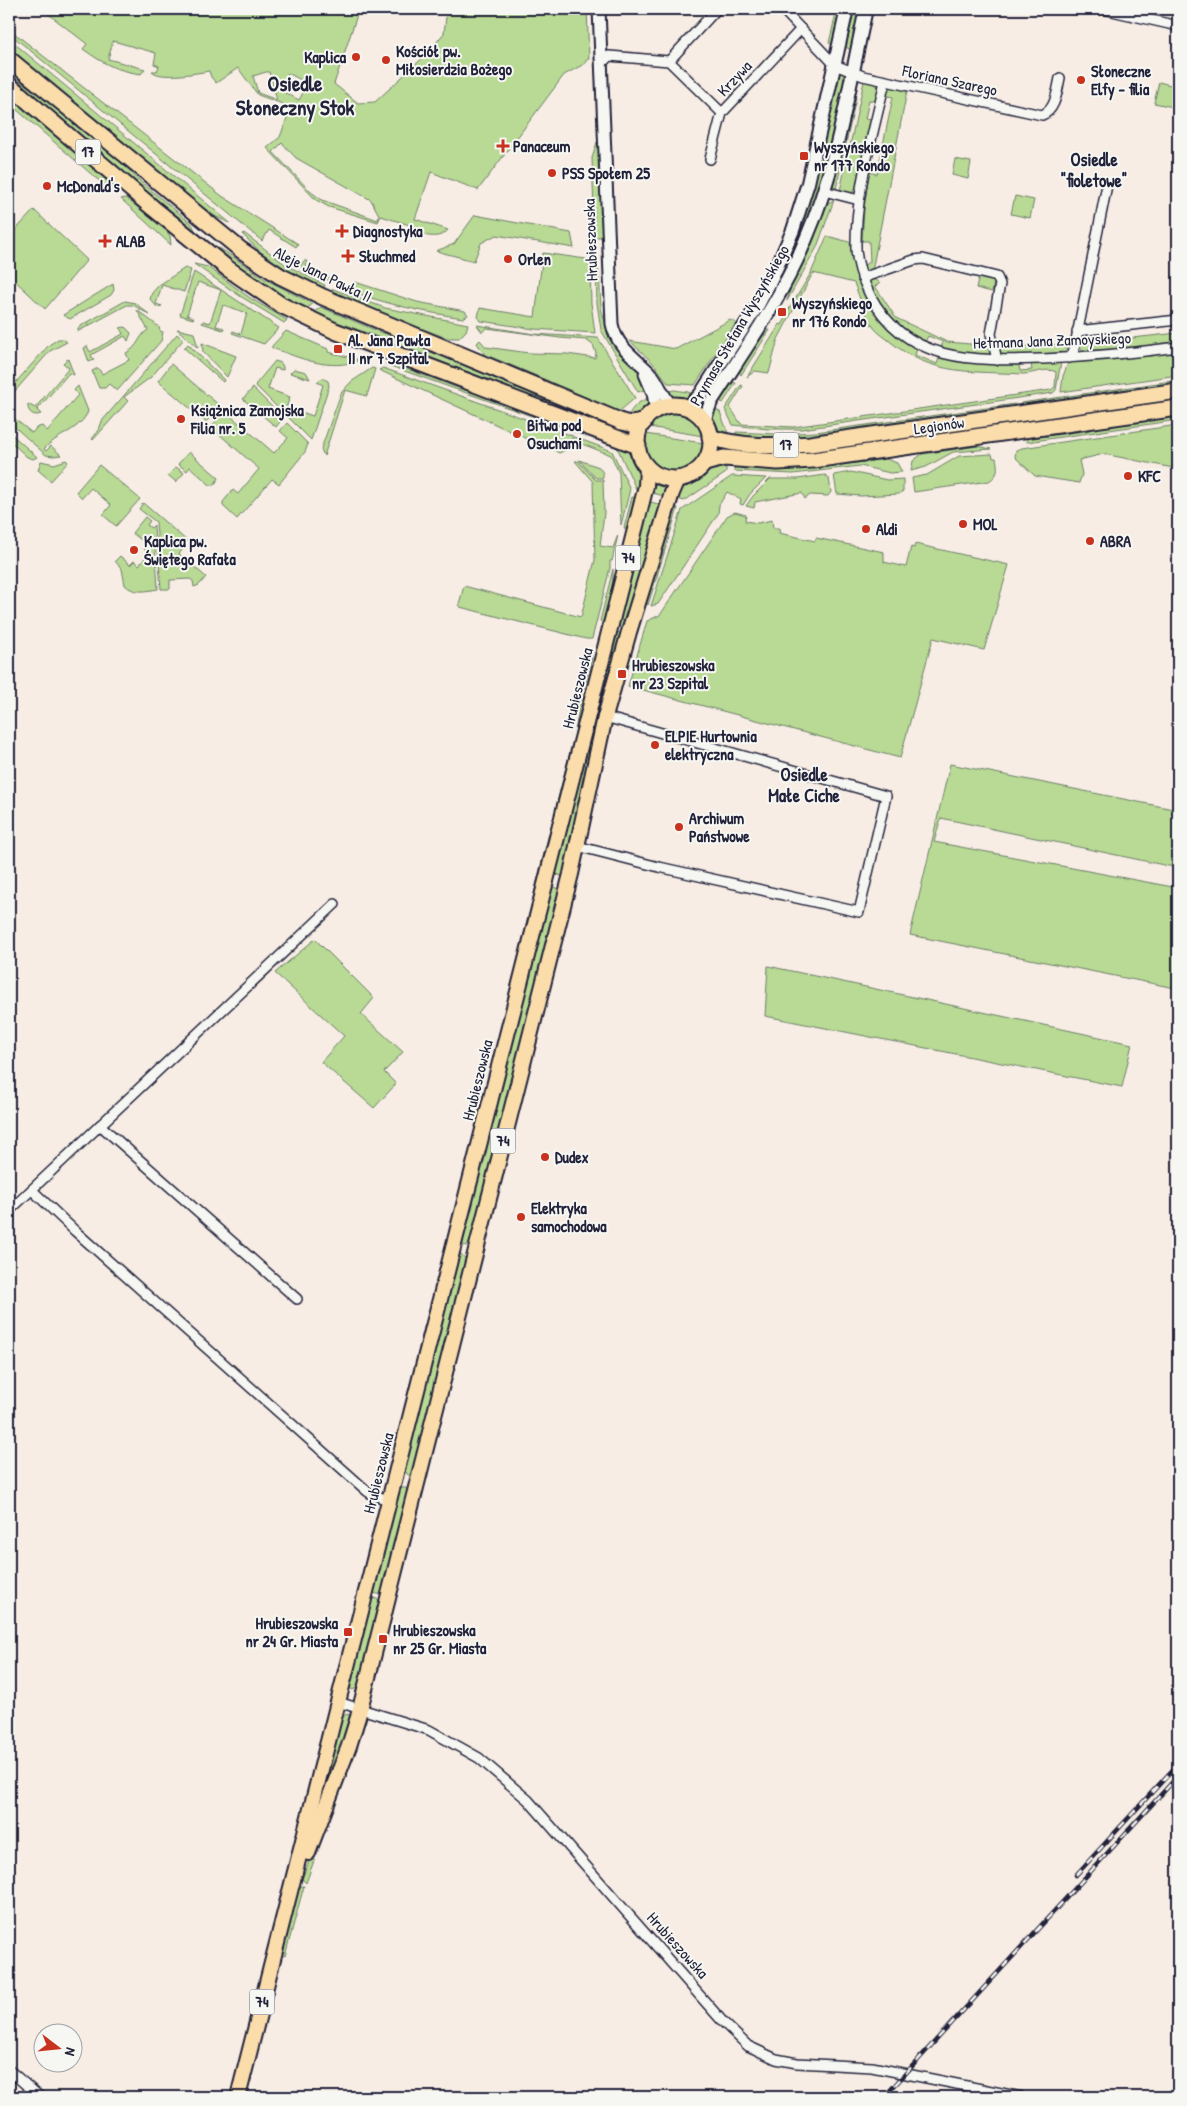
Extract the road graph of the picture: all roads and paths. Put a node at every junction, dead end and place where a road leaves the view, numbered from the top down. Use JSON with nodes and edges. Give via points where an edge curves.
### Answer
{"nodes":[{"id":1,"x":599,"y":9,"type":"edge"},
{"id":2,"x":717,"y":9,"type":"edge"},
{"id":3,"x":782,"y":9,"type":"edge"},
{"id":4,"x":847,"y":9,"type":"edge"},
{"id":5,"x":866,"y":9,"type":"edge"},
{"id":6,"x":1103,"y":9,"type":"edge"},
{"id":7,"x":1178,"y":26,"type":"edge"},
{"id":8,"x":801,"y":29,"type":"junction"},
{"id":9,"x":9,"y":59,"type":"edge"},
{"id":10,"x":669,"y":61,"type":"junction"},
{"id":11,"x":602,"y":63,"type":"junction"},
{"id":12,"x":835,"y":65,"type":"junction"},
{"id":13,"x":852,"y":73,"type":"junction"},
{"id":14,"x":1060,"y":78,"type":"dead end"},
{"id":15,"x":885,"y":81,"type":"junction"},
{"id":16,"x":9,"y":85,"type":"edge"},
{"id":17,"x":722,"y":113,"type":"junction"},
{"id":18,"x":710,"y":159,"type":"dead end"},
{"id":19,"x":1108,"y":185,"type":"dead end"},
{"id":20,"x":824,"y":190,"type":"junction"},
{"id":21,"x":859,"y":200,"type":"junction"},
{"id":22,"x":215,"y":229,"type":"junction"},
{"id":23,"x":200,"y":245,"type":"junction"},
{"id":24,"x":862,"y":278,"type":"junction"},
{"id":25,"x":1178,"y":320,"type":"edge"},
{"id":26,"x":1077,"y":331,"type":"junction"},
{"id":27,"x":1178,"y":347,"type":"edge"},
{"id":28,"x":1069,"y":358,"type":"junction"},
{"id":29,"x":997,"y":360,"type":"junction"},
{"id":30,"x":643,"y":368,"type":"junction"},
{"id":31,"x":1178,"y":391,"type":"edge"},
{"id":32,"x":679,"y":407,"type":"junction"},
{"id":33,"x":1178,"y":408,"type":"edge"},
{"id":34,"x":656,"y":410,"type":"junction"},
{"id":35,"x":704,"y":420,"type":"junction"},
{"id":36,"x":644,"y":422,"type":"junction"},
{"id":37,"x":710,"y":437,"type":"junction"},
{"id":38,"x":638,"y":446,"type":"junction"},
{"id":39,"x":705,"y":463,"type":"junction"},
{"id":40,"x":647,"y":467,"type":"junction"},
{"id":41,"x":678,"y":479,"type":"junction"},
{"id":42,"x":605,"y":718,"type":"junction"},
{"id":43,"x":577,"y":846,"type":"junction"},
{"id":44,"x":335,"y":904,"type":"dead end"},
{"id":45,"x":100,"y":1125,"type":"junction"},
{"id":46,"x":32,"y":1190,"type":"junction"},
{"id":47,"x":9,"y":1211,"type":"edge"},
{"id":48,"x":453,"y":1248,"type":"junction"},
{"id":49,"x":475,"y":1254,"type":"junction"},
{"id":50,"x":298,"y":1300,"type":"dead end"},
{"id":51,"x":389,"y":1500,"type":"junction"},
{"id":52,"x":337,"y":1707,"type":"junction"},
{"id":53,"x":359,"y":1712,"type":"junction"},
{"id":54,"x":286,"y":1907,"type":"junction"},
{"id":55,"x":9,"y":2070,"type":"edge"},
{"id":56,"x":40,"y":2097,"type":"edge"},
{"id":57,"x":238,"y":2097,"type":"edge"},
{"id":58,"x":1021,"y":2097,"type":"edge"}],
"edges":[{"from":1,"to":11,"type":"street","name":"Hrubieszowska"},
{"from":2,"to":10,"type":"street"},
{"from":3,"to":8,"type":"street"},
{"from":4,"to":12,"type":"main road","name":"Prymasa Stefana Wyszyńskiego"},
{"from":5,"to":13,"type":"main road","name":"Prymasa Stefana Wyszyńskiego"},
{"from":6,"to":7,"type":"street"},
{"from":8,"to":12,"type":"street"},
{"from":8,"to":17,"type":"street","name":"Krzywa"},
{"from":9,"to":22,"type":"highway","name":"Aleje Jana Pawła II","number":"17"},
{"from":10,"to":11,"type":"street","via":[[609,56]]},
{"from":10,"to":17,"type":"street"},
{"from":11,"to":30,"type":"street","name":"Hrubieszowska","via":[[611,318],[618,343]]},
{"from":12,"to":13,"type":"street"},
{"from":12,"to":32,"type":"main road","name":"Prymasa Stefana Wyszyńskiego","via":[[806,190],[781,260],[747,322],[700,395]]},
{"from":13,"to":15,"type":"street","name":"Floriana Szarego"},
{"from":13,"to":20,"type":"main road","name":"Prymasa Stefana Wyszyńskiego"},
{"from":14,"to":15,"type":"street","name":"Floriana Szarego","via":[[1053,104],[1042,114]]},
{"from":15,"to":21,"type":"street","name":"Hetmana Jana Zamoyskiego"},
{"from":16,"to":23,"type":"highway","number":"17"},
{"from":17,"to":18,"type":"street","name":"Krzywa"},
{"from":19,"to":26,"type":"street"},
{"from":20,"to":21,"type":"street"},
{"from":20,"to":35,"type":"main road","name":"Prymasa Stefana Wyszyńskiego","via":[[787,281],[711,402]]},
{"from":21,"to":24,"type":"street","name":"Hetmana Jana Zamoyskiego","via":[[856,248]]},
{"from":22,"to":23,"type":"highway"},
{"from":22,"to":36,"type":"highway","name":"Aleje Jana Pawła II","number":"17","via":[[268,268],[323,297],[622,422]]},
{"from":23,"to":38,"type":"highway","number":"17","via":[[259,292],[314,322]]},
{"from":24,"to":29,"type":"street","name":"Hetmana Jana Zamoyskiego","via":[[882,315],[913,342],[950,356]]},
{"from":24,"to":29,"type":"street","via":[[923,259],[997,277],[1000,284],[991,334]]},
{"from":25,"to":26,"type":"street"},
{"from":26,"to":28,"type":"street","via":[[1074,350]]},
{"from":27,"to":28,"type":"street","name":"Hetmana Jana Zamoyskiego"},
{"from":28,"to":29,"type":"street","name":"Hetmana Jana Zamoyskiego"},
{"from":30,"to":32,"type":"street","name":"Hrubieszowska","via":[[653,376],[666,400]]},
{"from":30,"to":34,"type":"street","name":"Hrubieszowska"},
{"from":31,"to":37,"type":"highway","name":"Legionów","number":"17","via":[[810,444],[758,444]]},
{"from":32,"to":34,"type":"highway"},
{"from":32,"to":35,"type":"highway","via":[[698,414]]},
{"from":33,"to":39,"type":"highway","name":"Legionów","number":"17","via":[[813,460],[724,458]]},
{"from":34,"to":36,"type":"highway"},
{"from":35,"to":37,"type":"highway"},
{"from":36,"to":38,"type":"highway","via":[[638,435]]},
{"from":37,"to":39,"type":"highway"},
{"from":38,"to":40,"type":"highway"},
{"from":39,"to":41,"type":"highway","number":"17","via":[[691,475]]},
{"from":40,"to":41,"type":"highway","via":[[661,477]]},
{"from":40,"to":48,"type":"main road","name":"Hrubieszowska","number":"74","via":[[646,486]]},
{"from":41,"to":42,"type":"main road","number":"74"},
{"from":42,"to":43,"type":"main road","number":"74"},
{"from":42,"to":43,"type":"street","via":[[886,796],[858,912]]},
{"from":43,"to":49,"type":"main road","number":"74"},
{"from":44,"to":45,"type":"street"},
{"from":45,"to":46,"type":"street"},
{"from":45,"to":50,"type":"street"},
{"from":46,"to":47,"type":"street"},
{"from":46,"to":51,"type":"street","via":[[367,1490]]},
{"from":48,"to":49,"type":"main road"},
{"from":48,"to":51,"type":"main road","name":"Hrubieszowska","number":"74"},
{"from":49,"to":53,"type":"main road","number":"74"},
{"from":51,"to":52,"type":"main road","name":"Hrubieszowska","number":"74"},
{"from":52,"to":53,"type":"street","name":"Hrubieszowska"},
{"from":52,"to":54,"type":"main road","number":"74"},
{"from":53,"to":54,"type":"main road","number":"74"},
{"from":53,"to":58,"type":"street","name":"Hrubieszowska","via":[[429,1730],[486,1764],[528,1800],[723,2022],[756,2051],[787,2062],[872,2067]]},
{"from":54,"to":57,"type":"main road","number":"74"},
{"from":55,"to":56,"type":"street"}]}
